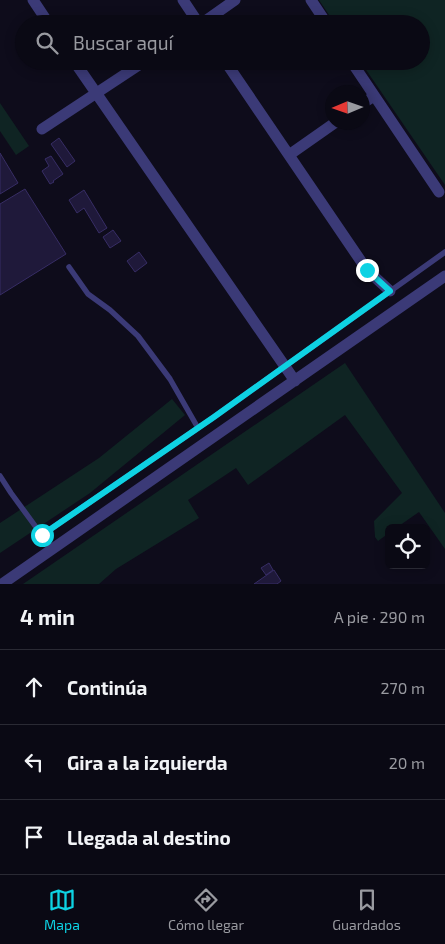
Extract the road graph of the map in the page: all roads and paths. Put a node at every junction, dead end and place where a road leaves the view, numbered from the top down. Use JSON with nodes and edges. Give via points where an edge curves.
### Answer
{"nodes":[{"id":1,"x":33,"y":0,"type":"edge"},
{"id":2,"x":183,"y":0,"type":"edge"},
{"id":3,"x":235,"y":0,"type":"edge"},
{"id":4,"x":311,"y":0,"type":"edge"},
{"id":5,"x":43,"y":15,"type":"edge"},
{"id":6,"x":194,"y":15,"type":"edge"},
{"id":7,"x":213,"y":15,"type":"edge"},
{"id":8,"x":321,"y":15,"type":"edge"},
{"id":9,"x":80,"y":70,"type":"edge"},
{"id":10,"x":131,"y":70,"type":"edge"},
{"id":11,"x":231,"y":70,"type":"edge"},
{"id":12,"x":357,"y":70,"type":"edge"},
{"id":13,"x":95,"y":94,"type":"junction"},
{"id":14,"x":374,"y":96,"type":"junction"},
{"id":15,"x":370,"y":99,"type":"edge"},
{"id":16,"x":42,"y":129,"type":"dead end"},
{"id":17,"x":325,"y":130,"type":"edge"},
{"id":18,"x":289,"y":155,"type":"junction"},
{"id":19,"x":439,"y":192,"type":"dead end"},
{"id":20,"x":445,"y":252,"type":"edge"},
{"id":21,"x":69,"y":267,"type":"dead end"},
{"id":22,"x":445,"y":276,"type":"edge"},
{"id":23,"x":390,"y":291,"type":"junction"},
{"id":24,"x":285,"y":366,"type":"junction"},
{"id":25,"x":295,"y":381,"type":"junction"},
{"id":26,"x":198,"y":428,"type":"junction"},
{"id":27,"x":0,"y":476,"type":"edge"},
{"id":28,"x":42,"y":535,"type":"junction"},
{"id":29,"x":52,"y":549,"type":"junction"},
{"id":30,"x":2,"y":584,"type":"edge"}],
"edges":[{"from":1,"to":5,"type":"street"},
{"from":2,"to":6,"type":"street"},
{"from":3,"to":7,"type":"street"},
{"from":4,"to":8,"type":"street"},
{"from":9,"to":13,"type":"street"},
{"from":10,"to":13,"type":"street"},
{"from":11,"to":18,"type":"street"},
{"from":12,"to":14,"type":"street"},
{"from":13,"to":16,"type":"street"},
{"from":13,"to":24,"type":"street"},
{"from":14,"to":15,"type":"street"},
{"from":14,"to":19,"type":"street"},
{"from":17,"to":18,"type":"street"},
{"from":18,"to":23,"type":"street","via":[[367,270]]},
{"from":20,"to":23,"type":"lane"},
{"from":21,"to":26,"type":"lane","via":[[88,294],[138,336],[170,379]]},
{"from":22,"to":25,"type":"street"},
{"from":23,"to":24,"type":"lane"},
{"from":24,"to":25,"type":"street"},
{"from":24,"to":26,"type":"lane"},
{"from":25,"to":29,"type":"street"},
{"from":26,"to":28,"type":"lane"},
{"from":27,"to":28,"type":"lane"},
{"from":28,"to":29,"type":"lane"},
{"from":29,"to":30,"type":"street"}]}
